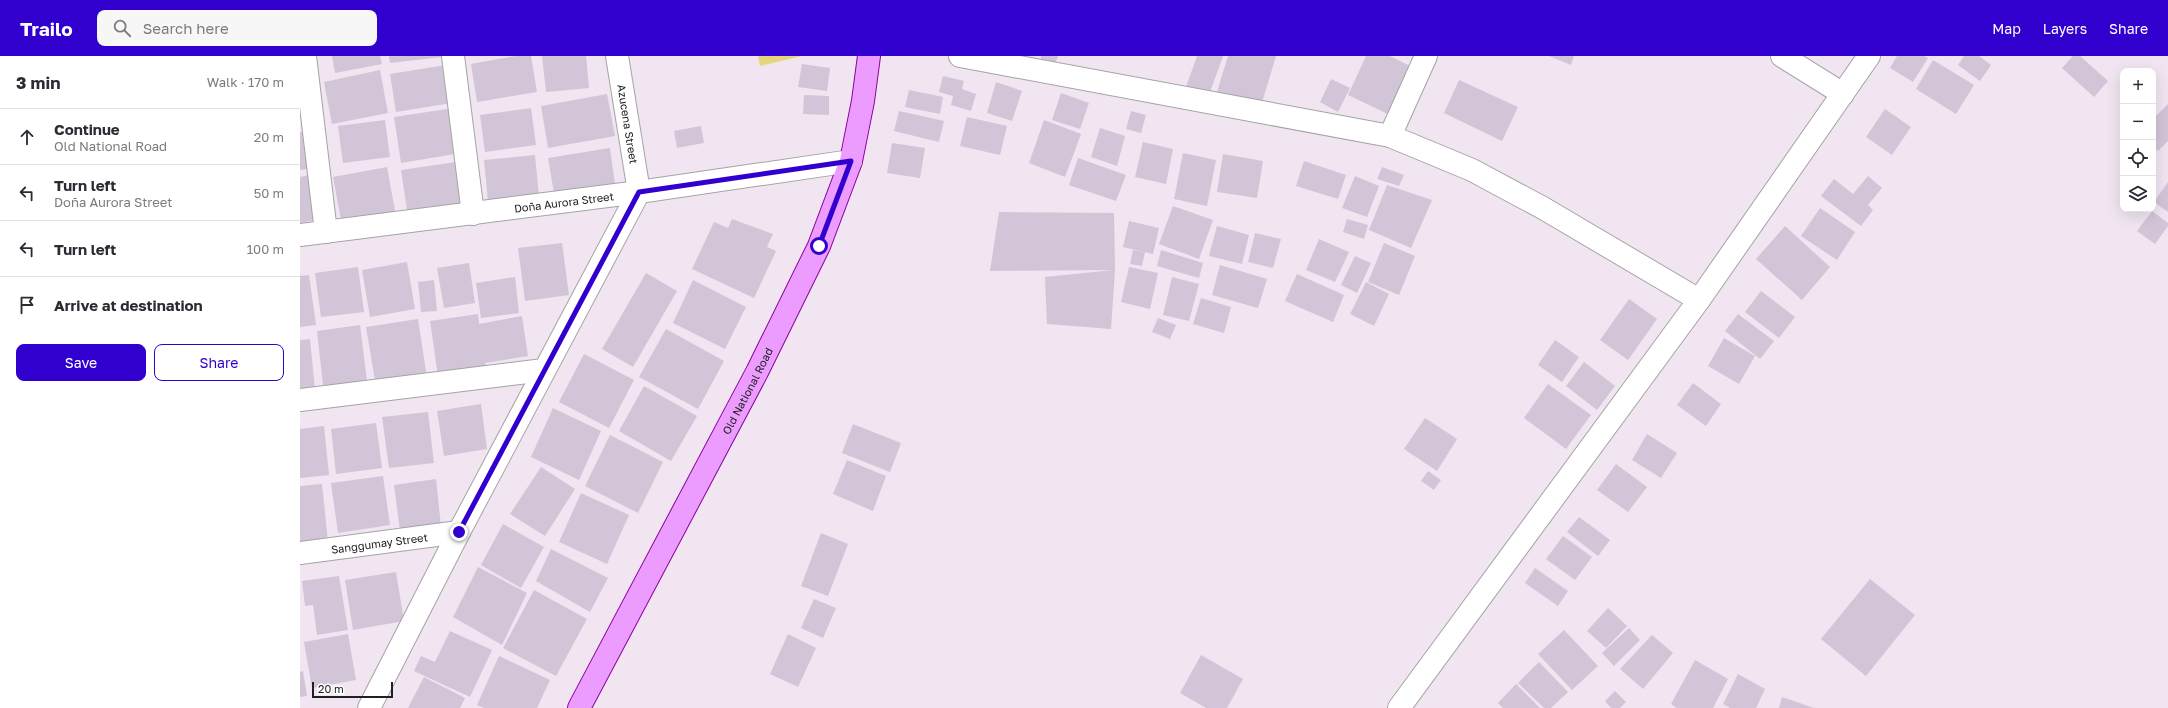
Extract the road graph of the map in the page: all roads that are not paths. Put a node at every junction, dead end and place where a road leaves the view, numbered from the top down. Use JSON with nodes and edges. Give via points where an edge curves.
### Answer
{"nodes":[{"id":1,"x":305,"y":56,"type":"edge"},
{"id":2,"x":453,"y":56,"type":"edge"},
{"id":3,"x":617,"y":56,"type":"edge"},
{"id":4,"x":869,"y":56,"type":"edge"},
{"id":5,"x":960,"y":56,"type":"edge"},
{"id":6,"x":1426,"y":56,"type":"edge"},
{"id":7,"x":1782,"y":56,"type":"edge"},
{"id":8,"x":1869,"y":56,"type":"edge"},
{"id":9,"x":1842,"y":94,"type":"junction"},
{"id":10,"x":1390,"y":136,"type":"junction"},
{"id":11,"x":851,"y":161,"type":"junction"},
{"id":12,"x":639,"y":192,"type":"junction"},
{"id":13,"x":473,"y":214,"type":"junction"},
{"id":14,"x":326,"y":232,"type":"junction"},
{"id":15,"x":300,"y":235,"type":"edge"},
{"id":16,"x":1699,"y":300,"type":"junction"},
{"id":17,"x":544,"y":370,"type":"junction"},
{"id":18,"x":300,"y":400,"type":"edge"},
{"id":19,"x":459,"y":532,"type":"junction"},
{"id":20,"x":300,"y":553,"type":"edge"},
{"id":21,"x":369,"y":708,"type":"edge"},
{"id":22,"x":579,"y":708,"type":"edge"},
{"id":23,"x":1399,"y":708,"type":"edge"}],
"edges":[{"from":1,"to":14,"type":"street"},
{"from":2,"to":13,"type":"street"},
{"from":3,"to":12,"type":"street","name":"Azucena Street"},
{"from":4,"to":11,"type":"main road","name":"Old National Road"},
{"from":5,"to":10,"type":"street"},
{"from":6,"to":10,"type":"street"},
{"from":7,"to":9,"type":"street"},
{"from":8,"to":9,"type":"street"},
{"from":9,"to":16,"type":"street"},
{"from":10,"to":16,"type":"street","via":[[1472,170],[1543,208]]},
{"from":11,"to":12,"type":"street","name":"Doña Aurora Street"},
{"from":11,"to":22,"type":"main road","name":"Old National Road","via":[[819,246],[757,372]]},
{"from":12,"to":13,"type":"street","name":"Doña Aurora Street"},
{"from":12,"to":17,"type":"street"},
{"from":13,"to":14,"type":"street","name":"Doña Aurora Street"},
{"from":14,"to":15,"type":"street","name":"Doña Aurora Street"},
{"from":16,"to":23,"type":"street"},
{"from":17,"to":18,"type":"street"},
{"from":17,"to":19,"type":"street"},
{"from":19,"to":20,"type":"street","name":"Sanggumay Street"},
{"from":19,"to":21,"type":"street"}]}
